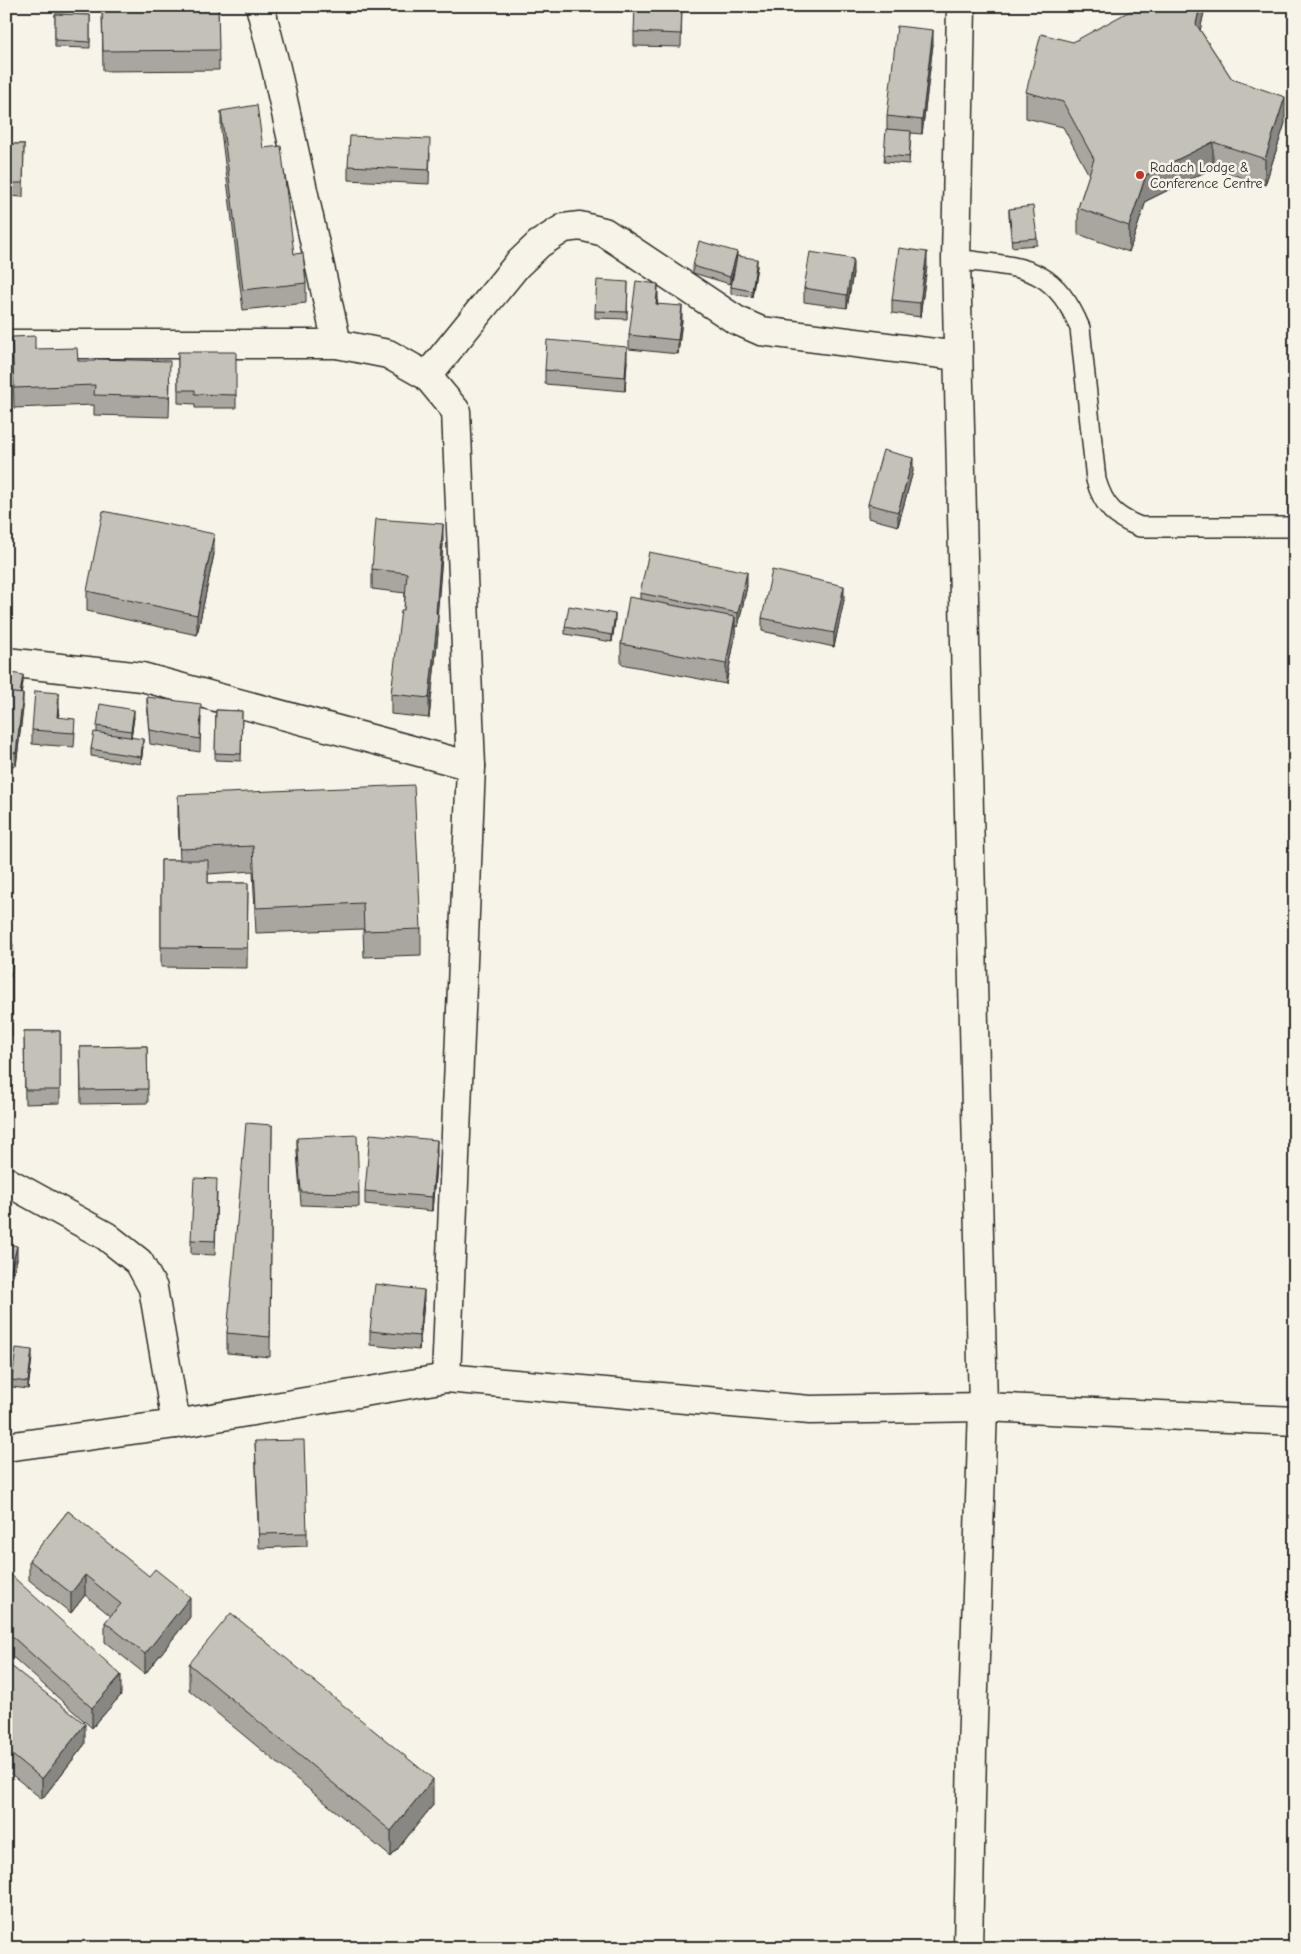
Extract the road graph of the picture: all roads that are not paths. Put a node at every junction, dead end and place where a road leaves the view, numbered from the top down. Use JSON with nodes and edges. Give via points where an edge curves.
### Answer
{"nodes":[{"id":1,"x":260,"y":6,"type":"edge"},
{"id":2,"x":961,"y":6,"type":"edge"},
{"id":3,"x":956,"y":259,"type":"junction"},
{"id":4,"x":6,"y":344,"type":"edge"},
{"id":5,"x":337,"y":344,"type":"junction"},
{"id":6,"x":958,"y":356,"type":"junction"},
{"id":7,"x":427,"y":376,"type":"junction"},
{"id":8,"x":1295,"y":527,"type":"edge"},
{"id":9,"x":6,"y":662,"type":"edge"},
{"id":10,"x":471,"y":766,"type":"junction"},
{"id":11,"x":6,"y":1181,"type":"edge"},
{"id":12,"x":446,"y":1378,"type":"junction"},
{"id":13,"x":983,"y":1407,"type":"junction"},
{"id":14,"x":1295,"y":1421,"type":"edge"},
{"id":15,"x":176,"y":1424,"type":"junction"},
{"id":16,"x":6,"y":1447,"type":"edge"},
{"id":17,"x":968,"y":1948,"type":"edge"}],
"edges":[{"from":1,"to":5,"type":"street"},
{"from":2,"to":3,"type":"street"},
{"from":3,"to":6,"type":"street"},
{"from":3,"to":8,"type":"lane","via":[[1024,269],[1040,275],[1058,289],[1071,307],[1080,328],[1096,480],[1101,497],[1112,512],[1140,527]]},
{"from":4,"to":5,"type":"street"},
{"from":5,"to":7,"type":"street","via":[[388,354]]},
{"from":6,"to":7,"type":"street","via":[[761,331],[736,320],[604,232],[580,226],[564,228],[539,244],[517,265]]},
{"from":6,"to":13,"type":"street"},
{"from":7,"to":10,"type":"street","via":[[456,411]]},
{"from":9,"to":10,"type":"street","via":[[142,677]]},
{"from":10,"to":12,"type":"street"},
{"from":11,"to":15,"type":"street","via":[[106,1236],[139,1262],[153,1288]]},
{"from":12,"to":13,"type":"street","via":[[810,1410]]},
{"from":12,"to":15,"type":"street"},
{"from":13,"to":14,"type":"street"},
{"from":13,"to":17,"type":"street"},
{"from":15,"to":16,"type":"street"}]}
